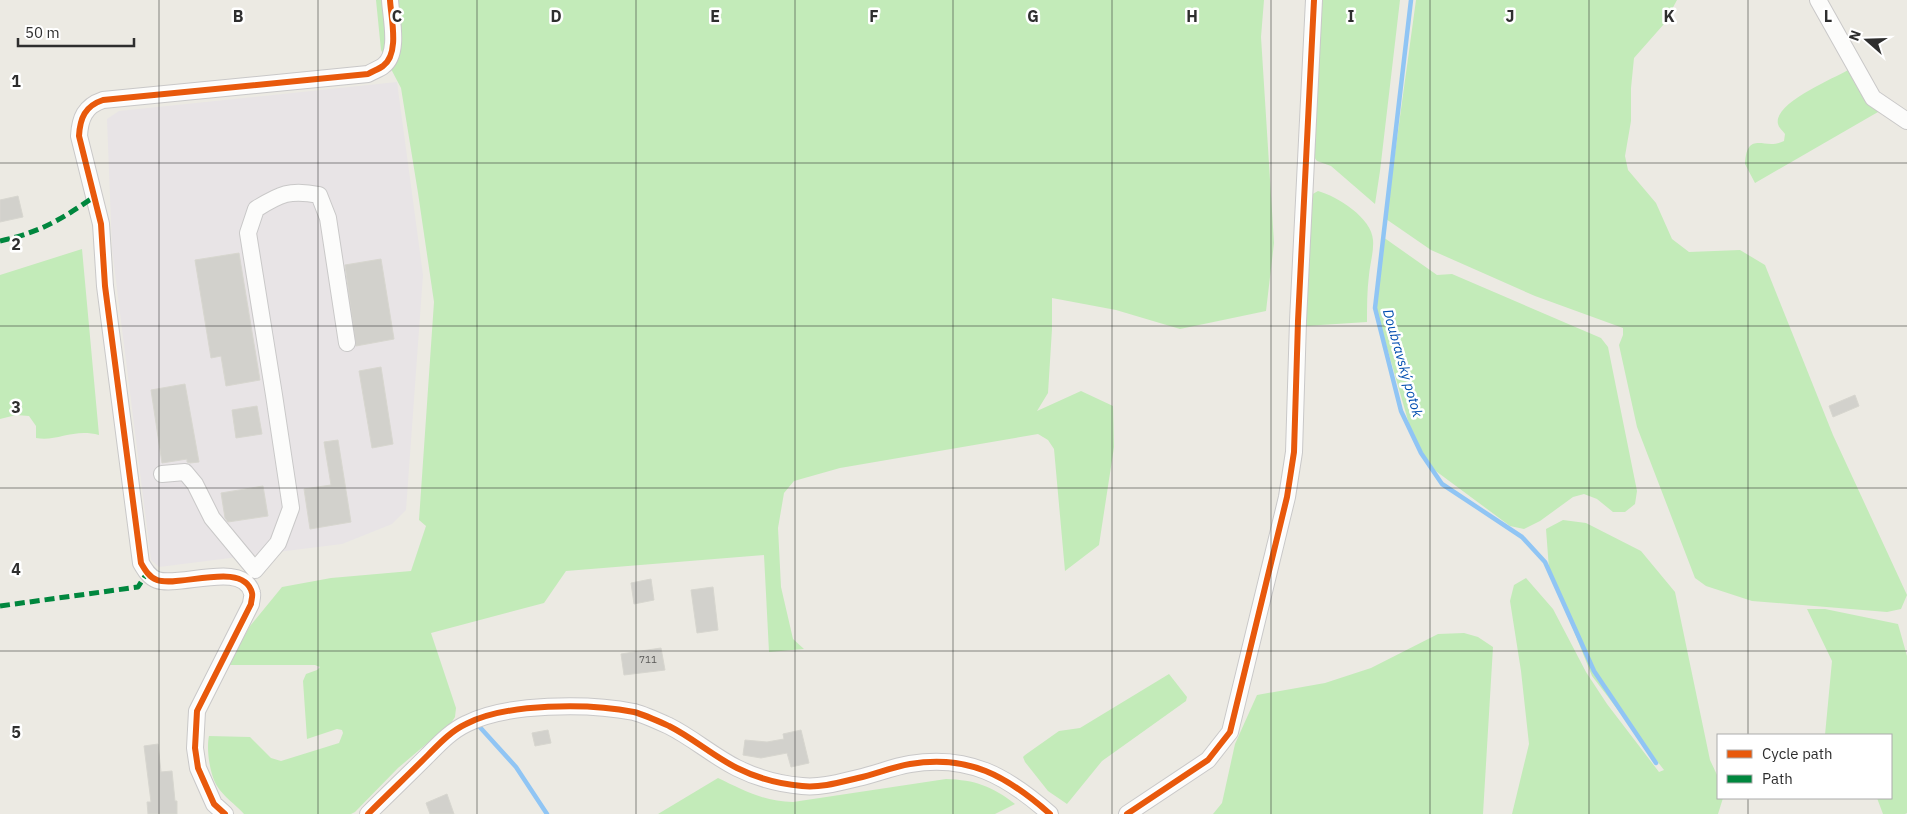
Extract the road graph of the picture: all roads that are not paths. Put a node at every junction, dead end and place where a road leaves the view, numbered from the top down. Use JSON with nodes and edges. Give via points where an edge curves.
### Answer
{"nodes":[{"id":1,"x":390,"y":0,"type":"edge"},
{"id":2,"x":1314,"y":0,"type":"edge"},
{"id":3,"x":1818,"y":0,"type":"edge"},
{"id":4,"x":1907,"y":121,"type":"edge"},
{"id":5,"x":347,"y":343,"type":"dead end"},
{"id":6,"x":162,"y":474,"type":"dead end"},
{"id":7,"x":251,"y":578,"type":"junction"},
{"id":8,"x":225,"y":814,"type":"edge"},
{"id":9,"x":368,"y":814,"type":"edge"},
{"id":10,"x":1050,"y":814,"type":"edge"},
{"id":11,"x":1127,"y":814,"type":"edge"}],
"edges":[{"from":1,"to":7,"type":"street","via":[[394,40],[390,56],[384,65],[368,74],[103,100],[84,112],[80,123],[79,136],[101,224],[105,286],[141,563],[157,580]]},
{"from":2,"to":11,"type":"street","via":[[1294,452],[1283,515],[1230,732],[1208,760]]},
{"from":3,"to":4,"type":"street","via":[[1873,98]]},
{"from":5,"to":7,"type":"street","via":[[328,218],[319,195],[302,192],[278,195],[256,209],[248,233],[291,508],[278,543]]},
{"from":6,"to":7,"type":"street","via":[[186,472]]},
{"from":7,"to":8,"type":"street","via":[[251,604],[197,719],[195,748],[198,768],[214,804]]},
{"from":9,"to":10,"type":"street","via":[[464,724],[488,714],[574,706],[636,713],[670,727],[736,768],[779,783],[829,784],[908,764],[958,762],[990,772],[1016,787]]}]}
